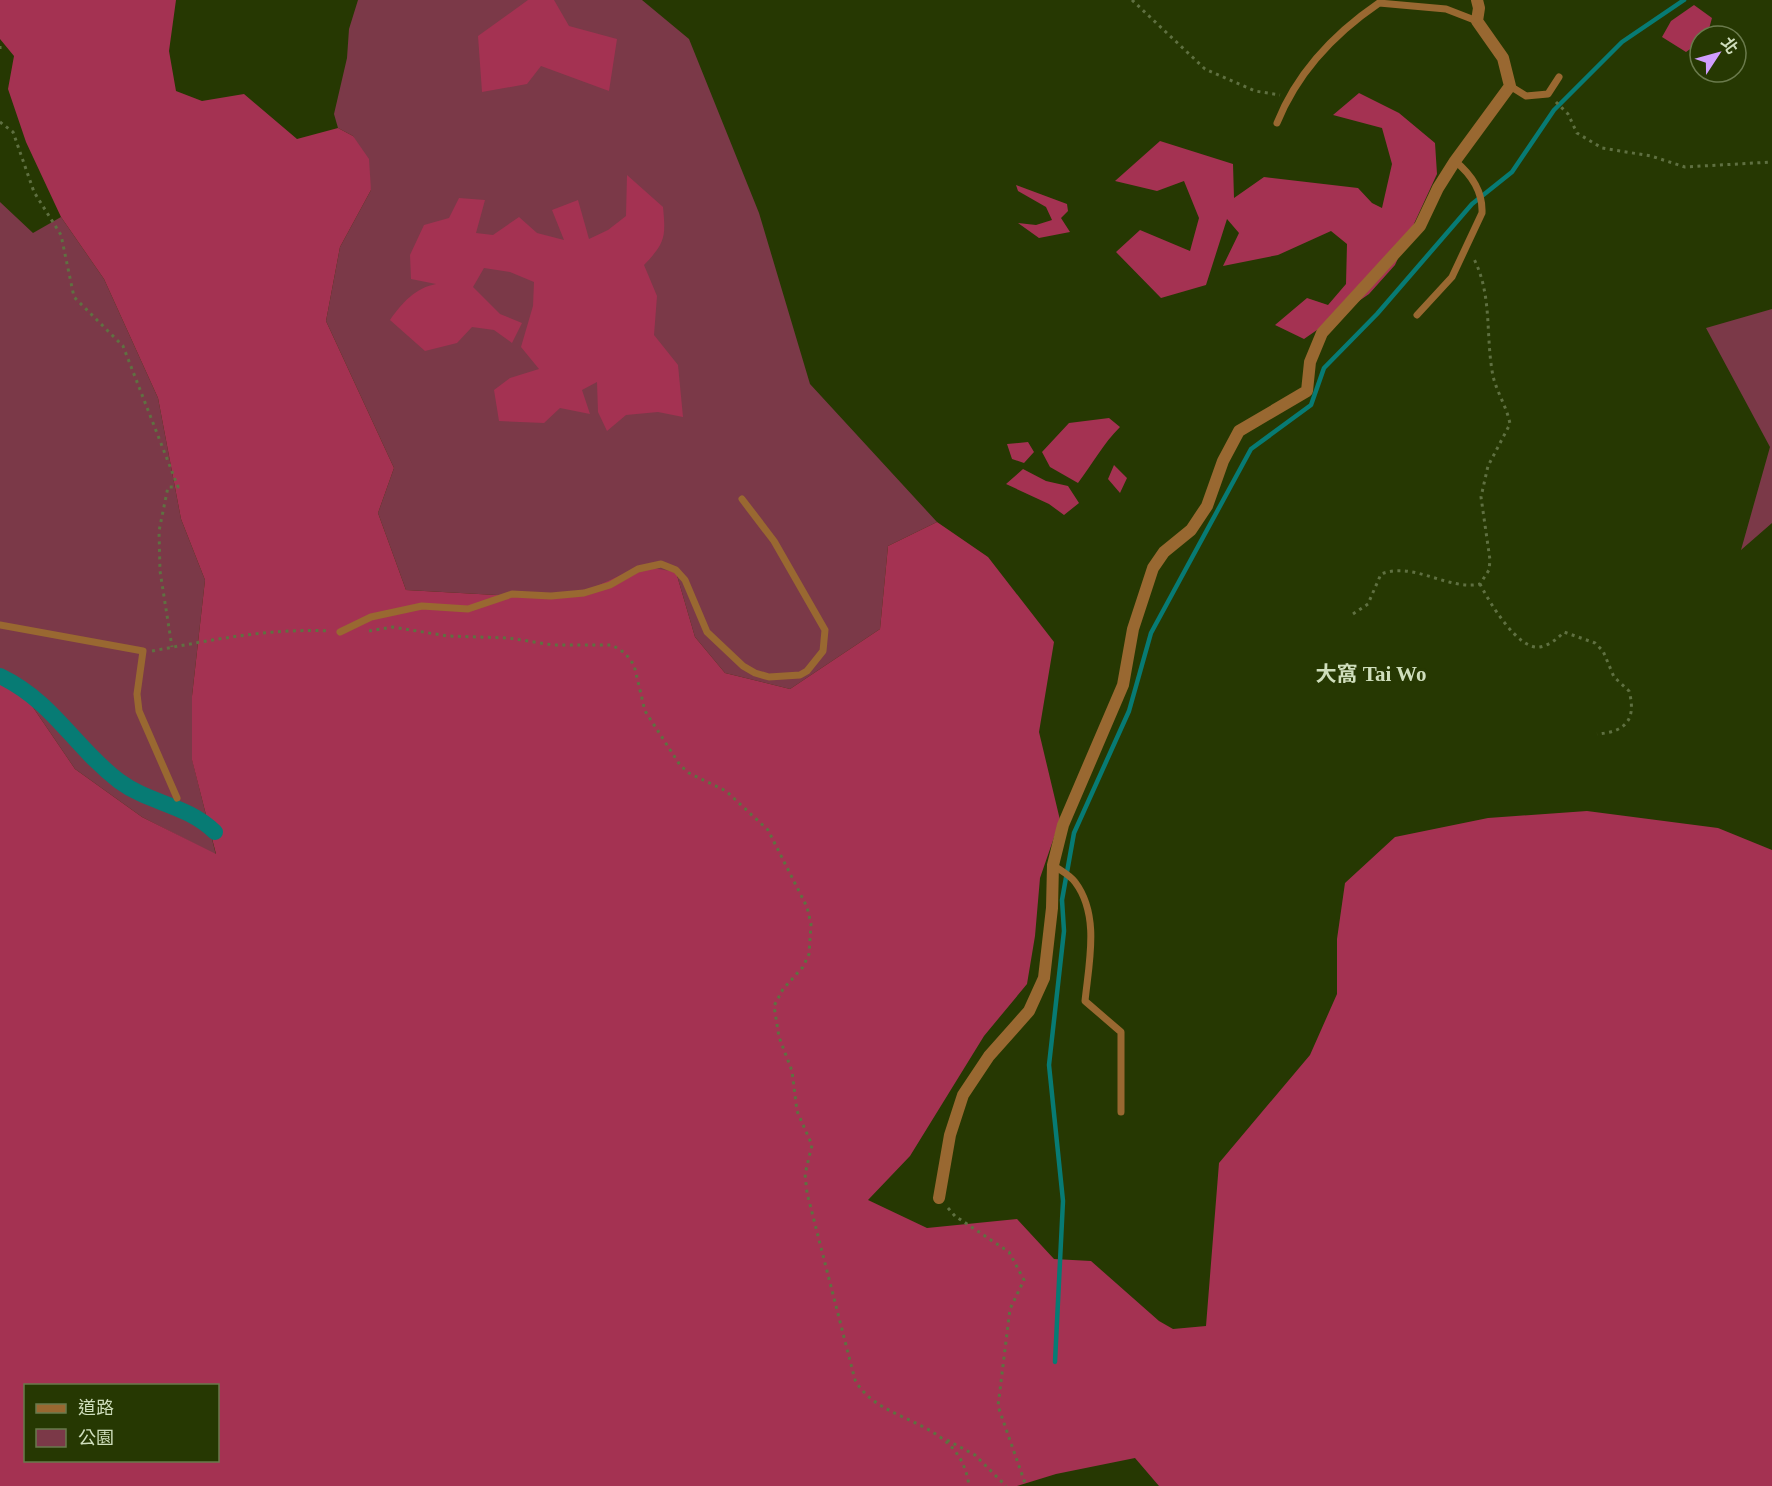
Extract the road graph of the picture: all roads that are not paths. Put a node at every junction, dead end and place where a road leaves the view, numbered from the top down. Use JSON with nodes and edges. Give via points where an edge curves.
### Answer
{"nodes":[{"id":1,"x":1477,"y":0,"type":"edge"},
{"id":2,"x":1477,"y":21,"type":"junction"},
{"id":3,"x":1559,"y":77,"type":"dead end"},
{"id":4,"x":1510,"y":86,"type":"junction"},
{"id":5,"x":1276,"y":123,"type":"dead end"},
{"id":6,"x":1455,"y":161,"type":"junction"},
{"id":7,"x":1417,"y":315,"type":"dead end"},
{"id":8,"x":742,"y":499,"type":"dead end"},
{"id":9,"x":0,"y":625,"type":"edge"},
{"id":10,"x":340,"y":632,"type":"road end"},
{"id":11,"x":177,"y":798,"type":"dead end"},
{"id":12,"x":1053,"y":865,"type":"junction"},
{"id":13,"x":1121,"y":1112,"type":"dead end"},
{"id":14,"x":939,"y":1198,"type":"road end"}],
"edges":[{"from":1,"to":2,"type":"street"},
{"from":2,"to":4,"type":"street","via":[[1503,58]]},
{"from":2,"to":5,"type":"lane","via":[[1446,9],[1379,3],[1352,21],[1303,73],[1287,96]]},
{"from":3,"to":4,"type":"lane","via":[[1548,94],[1526,96]]},
{"from":4,"to":6,"type":"street"},
{"from":6,"to":7,"type":"lane","via":[[1477,186],[1482,213],[1452,277]]},
{"from":6,"to":12,"type":"street","via":[[1420,226],[1322,333],[1310,362],[1307,391],[1239,431],[1207,506],[1191,530],[1164,552],[1153,568],[1133,629],[1123,685],[1063,825]]},
{"from":8,"to":10,"type":"lane","via":[[774,541],[825,630],[823,651],[800,675],[769,677],[746,669],[707,632],[693,593],[682,576],[658,564],[584,593],[512,594],[468,609],[422,606],[371,617]]},
{"from":9,"to":11,"type":"lane","via":[[143,651],[136,694],[139,711]]},
{"from":12,"to":13,"type":"lane","via":[[1074,880],[1086,899],[1091,926],[1085,1001],[1121,1032]]},
{"from":12,"to":14,"type":"street","via":[[1044,978],[1029,1011],[989,1056],[963,1095],[950,1135]]}]}
